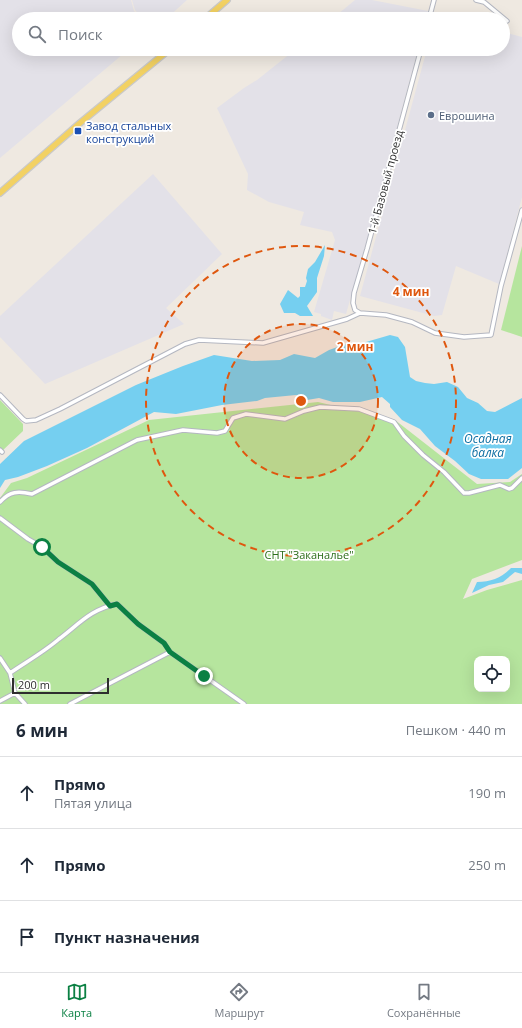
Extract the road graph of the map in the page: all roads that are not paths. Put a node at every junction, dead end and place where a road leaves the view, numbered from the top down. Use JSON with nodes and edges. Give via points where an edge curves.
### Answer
{"nodes":[{"id":1,"x":227,"y":0,"type":"edge"},
{"id":2,"x":434,"y":0,"type":"edge"},
{"id":3,"x":476,"y":0,"type":"edge"},
{"id":4,"x":213,"y":12,"type":"edge"},
{"id":5,"x":431,"y":12,"type":"edge"},
{"id":6,"x":496,"y":12,"type":"edge"},
{"id":7,"x":162,"y":56,"type":"edge"},
{"id":8,"x":419,"y":56,"type":"edge"},
{"id":9,"x":0,"y":192,"type":"edge"},
{"id":10,"x":522,"y":210,"type":"edge"},
{"id":11,"x":360,"y":313,"type":"junction"},
{"id":12,"x":0,"y":395,"type":"edge"},
{"id":13,"x":522,"y":478,"type":"edge"},
{"id":14,"x":0,"y":502,"type":"edge"},
{"id":15,"x":0,"y":518,"type":"edge"},
{"id":16,"x":110,"y":606,"type":"junction"},
{"id":17,"x":170,"y":652,"type":"junction"},
{"id":18,"x":0,"y":658,"type":"edge"},
{"id":19,"x":10,"y":673,"type":"junction"},
{"id":20,"x":15,"y":693,"type":"junction"},
{"id":21,"x":0,"y":701,"type":"edge"},
{"id":22,"x":25,"y":704,"type":"edge"},
{"id":23,"x":70,"y":704,"type":"edge"},
{"id":24,"x":244,"y":704,"type":"edge"}],
"edges":[{"from":1,"to":4,"type":"main road"},
{"from":2,"to":5,"type":"street"},
{"from":3,"to":6,"type":"street","via":[[484,2]]},
{"from":7,"to":9,"type":"main road"},
{"from":8,"to":11,"type":"street","name":"1-й Базовый проезд","via":[[354,294],[355,310]]},
{"from":10,"to":11,"type":"street","via":[[501,286],[491,335],[464,337],[435,333],[412,322]]},
{"from":11,"to":12,"type":"street","via":[[263,343],[199,340],[185,344],[36,420],[23,419]]},
{"from":13,"to":14,"type":"street","via":[[509,489],[500,485],[469,494],[464,493],[409,441],[394,422],[359,409],[320,407],[285,419],[246,414],[233,418],[225,431],[216,433],[183,430],[137,440],[32,494],[15,491]]},
{"from":15,"to":16,"type":"street","via":[[92,584]]},
{"from":16,"to":17,"type":"street","via":[[117,604],[164,643]]},
{"from":16,"to":19,"type":"street","via":[[83,619],[59,640]]},
{"from":17,"to":23,"type":"street"},
{"from":17,"to":24,"type":"street"},
{"from":18,"to":19,"type":"street"},
{"from":19,"to":20,"type":"street"},
{"from":20,"to":21,"type":"street"},
{"from":20,"to":22,"type":"street"}]}
